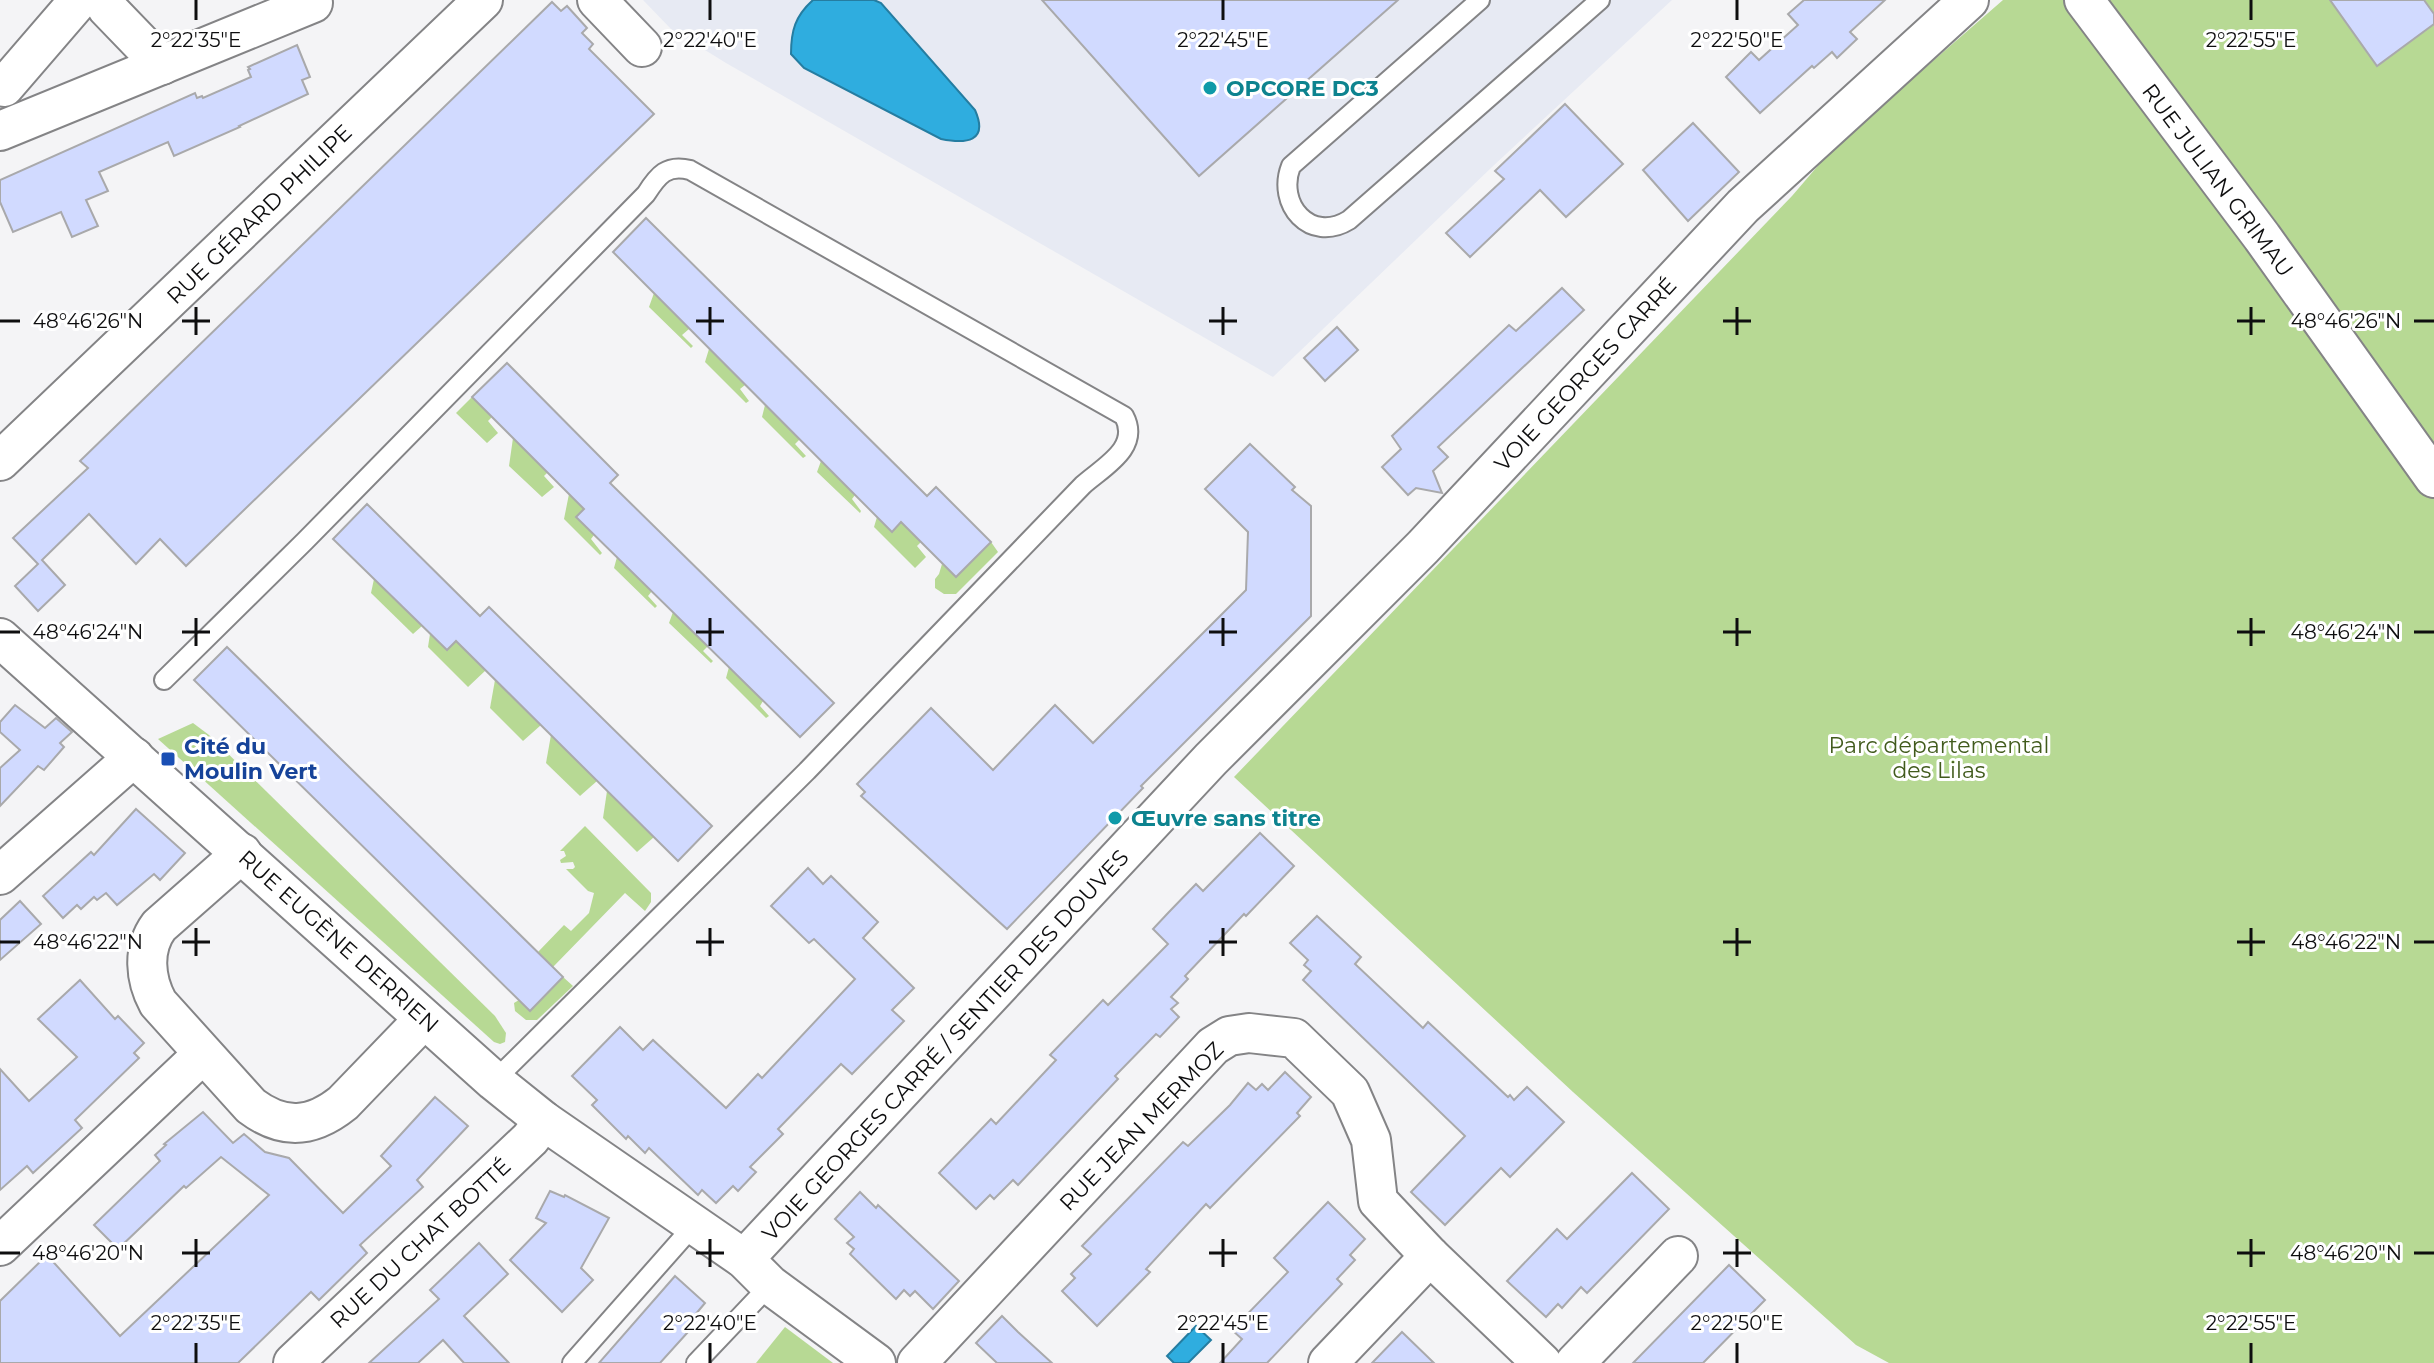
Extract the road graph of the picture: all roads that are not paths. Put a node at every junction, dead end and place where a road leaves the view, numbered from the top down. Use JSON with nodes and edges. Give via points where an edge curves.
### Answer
{"nodes":[{"id":1,"x":79,"y":0,"type":"edge"},
{"id":2,"x":102,"y":0,"type":"edge"},
{"id":3,"x":483,"y":0,"type":"edge"},
{"id":4,"x":597,"y":0,"type":"edge"},
{"id":5,"x":1480,"y":0,"type":"edge"},
{"id":6,"x":1600,"y":0,"type":"edge"},
{"id":7,"x":1969,"y":0,"type":"edge"},
{"id":8,"x":2084,"y":0,"type":"edge"},
{"id":9,"x":313,"y":3,"type":"dead end"},
{"id":10,"x":642,"y":47,"type":"dead end"},
{"id":11,"x":162,"y":65,"type":"junction"},
{"id":12,"x":2,"y":86,"type":"edge"},
{"id":13,"x":38,"y":115,"type":"junction"},
{"id":14,"x":0,"y":131,"type":"edge"},
{"id":15,"x":0,"y":461,"type":"edge"},
{"id":16,"x":2431,"y":469,"type":"edge"},
{"id":17,"x":0,"y":638,"type":"edge"},
{"id":18,"x":164,"y":680,"type":"dead end"},
{"id":19,"x":134,"y":757,"type":"junction"},
{"id":20,"x":1211,"y":759,"type":"joint"},
{"id":21,"x":242,"y":853,"type":"junction"},
{"id":22,"x":0,"y":875,"type":"edge"},
{"id":23,"x":424,"y":1019,"type":"junction"},
{"id":24,"x":203,"y":1054,"type":"junction"},
{"id":25,"x":494,"y":1081,"type":"junction"},
{"id":26,"x":544,"y":1121,"type":"junction"},
{"id":27,"x":694,"y":1225,"type":"junction"},
{"id":28,"x":0,"y":1246,"type":"edge"},
{"id":29,"x":1430,"y":1256,"type":"junction"},
{"id":30,"x":1678,"y":1256,"type":"dead end"},
{"id":31,"x":757,"y":1272,"type":"junction"},
{"id":32,"x":293,"y":1363,"type":"edge"},
{"id":33,"x":572,"y":1363,"type":"edge"},
{"id":34,"x":696,"y":1363,"type":"edge"},
{"id":35,"x":876,"y":1363,"type":"edge"},
{"id":36,"x":917,"y":1363,"type":"edge"},
{"id":37,"x":1328,"y":1363,"type":"edge"},
{"id":38,"x":1542,"y":1363,"type":"edge"},
{"id":39,"x":1575,"y":1363,"type":"edge"}],
"edges":[{"from":1,"to":12,"type":"street"},
{"from":2,"to":11,"type":"street"},
{"from":3,"to":15,"type":"street","name":"RUE GÉRARD PHILIPE"},
{"from":4,"to":10,"type":"street"},
{"from":5,"to":6,"type":"lane","via":[[1291,166],[1288,196],[1303,221],[1330,227],[1349,220]]},
{"from":7,"to":20,"type":"street","name":"VOIE GEORGES CARRÉ","via":[[1743,206],[1423,547]]},
{"from":8,"to":16,"type":"street","name":"RUE JULIAN GRIMAU"},
{"from":9,"to":11,"type":"street"},
{"from":11,"to":13,"type":"street"},
{"from":12,"to":13,"type":"street"},
{"from":13,"to":14,"type":"street"},
{"from":17,"to":19,"type":"street","name":"RUE EUGÈNE DERRIEN"},
{"from":18,"to":25,"type":"lane","via":[[668,169],[690,170],[1124,416],[1128,428],[1123,451],[1083,485],[807,771]]},
{"from":19,"to":21,"type":"street","name":"RUE EUGÈNE DERRIEN"},
{"from":19,"to":22,"type":"street"},
{"from":20,"to":31,"type":"street","name":"VOIE GEORGES CARRÉ / SENTIER DES DOUVES"},
{"from":21,"to":23,"type":"street","name":"RUE EUGÈNE DERRIEN"},
{"from":21,"to":24,"type":"street","via":[[159,926],[150,942],[148,975],[154,995]]},
{"from":23,"to":24,"type":"street","via":[[343,1103],[312,1121],[290,1124],[263,1115]]},
{"from":23,"to":25,"type":"street","name":"RUE EUGÈNE DERRIEN"},
{"from":24,"to":28,"type":"street"},
{"from":25,"to":26,"type":"street","name":"RUE EUGÈNE DERRIEN"},
{"from":26,"to":27,"type":"street","name":"RUE EUGÈNE DERRIEN"},
{"from":26,"to":32,"type":"street","name":"RUE DU CHAT BOTTÉ"},
{"from":27,"to":31,"type":"street","name":"RUE EUGÈNE DERRIEN"},
{"from":27,"to":33,"type":"lane"},
{"from":29,"to":36,"type":"street","name":"RUE JEAN MERMOZ","via":[[1378,1201],[1371,1140],[1350,1092],[1294,1038],[1229,1036],[1213,1046]]},
{"from":29,"to":37,"type":"street"},
{"from":29,"to":38,"type":"street","name":"RUE JEAN MERMOZ"},
{"from":30,"to":39,"type":"street"},
{"from":31,"to":34,"type":"lane"},
{"from":31,"to":35,"type":"street","name":"RUE EUGÈNE DERRIEN"}]}
